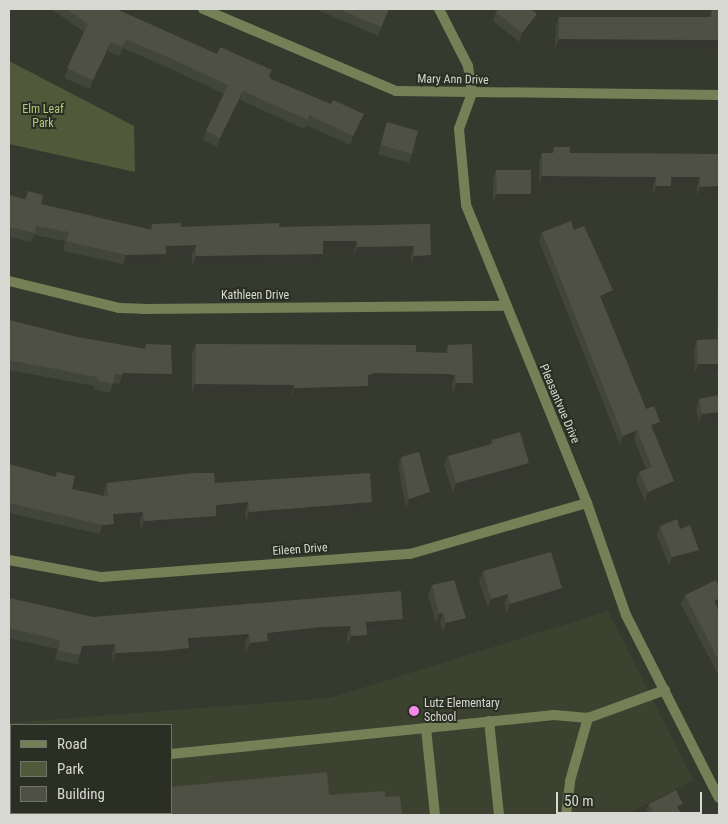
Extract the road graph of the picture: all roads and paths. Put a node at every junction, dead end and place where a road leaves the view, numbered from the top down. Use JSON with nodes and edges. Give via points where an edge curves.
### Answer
{"nodes":[{"id":1,"x":203,"y":9,"type":"edge"},
{"id":2,"x":439,"y":9,"type":"edge"},
{"id":3,"x":472,"y":93,"type":"junction"},
{"id":4,"x":719,"y":94,"type":"edge"},
{"id":5,"x":9,"y":282,"type":"edge"},
{"id":6,"x":505,"y":306,"type":"junction"},
{"id":7,"x":587,"y":503,"type":"junction"},
{"id":8,"x":9,"y":560,"type":"edge"},
{"id":9,"x":664,"y":690,"type":"junction"},
{"id":10,"x":588,"y":718,"type":"junction"},
{"id":11,"x":489,"y":722,"type":"junction"},
{"id":12,"x":426,"y":728,"type":"junction"},
{"id":13,"x":172,"y":754,"type":"edge"},
{"id":14,"x":719,"y":798,"type":"edge"},
{"id":15,"x":435,"y":815,"type":"edge"},
{"id":16,"x":498,"y":815,"type":"edge"},
{"id":17,"x":566,"y":815,"type":"edge"}],
"edges":[{"from":1,"to":3,"type":"street","name":"Mary Ann Drive","via":[[396,91]]},
{"from":2,"to":3,"type":"street","name":"Pleasantvue Drive","via":[[468,66]]},
{"from":3,"to":4,"type":"street","name":"Mary Ann Drive"},
{"from":3,"to":6,"type":"street","name":"Pleasantvue Drive","via":[[459,128],[466,205]]},
{"from":5,"to":6,"type":"street","name":"Kathleen Drive","via":[[118,308],[143,310]]},
{"from":6,"to":7,"type":"street","name":"Pleasantvue Drive"},
{"from":7,"to":8,"type":"street","name":"Eileen Drive","via":[[410,554],[101,577]]},
{"from":7,"to":9,"type":"street","name":"Pleasantvue Drive","via":[[626,614]]},
{"from":9,"to":10,"type":"street"},
{"from":9,"to":14,"type":"street","name":"Pleasantvue Drive"},
{"from":10,"to":11,"type":"street","via":[[554,714]]},
{"from":10,"to":17,"type":"street","via":[[570,781]]},
{"from":11,"to":12,"type":"street"},
{"from":11,"to":16,"type":"street"},
{"from":12,"to":13,"type":"street"},
{"from":12,"to":15,"type":"street"}]}
